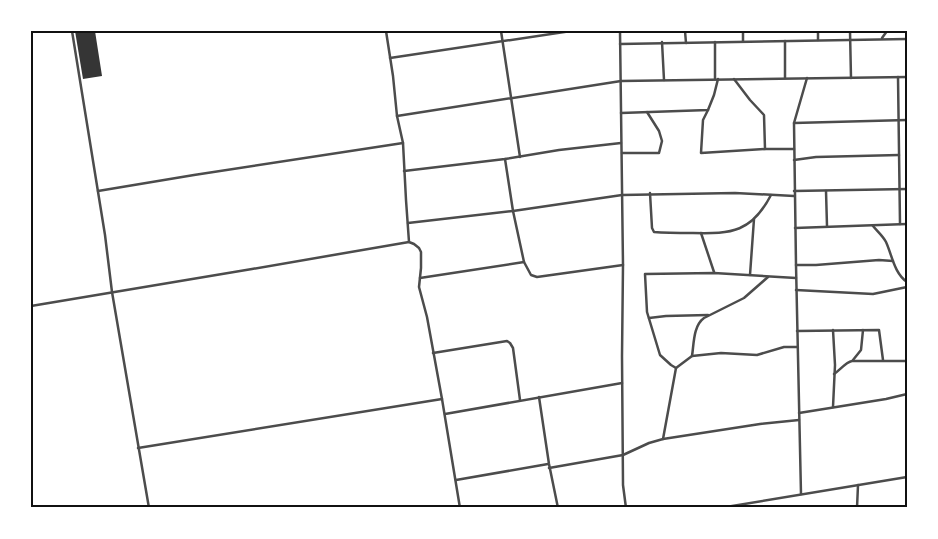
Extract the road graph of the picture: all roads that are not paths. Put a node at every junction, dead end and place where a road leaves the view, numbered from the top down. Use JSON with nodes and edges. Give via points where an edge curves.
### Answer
{"nodes":[{"id":1,"x":72,"y":31,"type":"edge"},
{"id":2,"x":386,"y":31,"type":"edge"},
{"id":3,"x":501,"y":31,"type":"edge"},
{"id":4,"x":572,"y":31,"type":"edge"},
{"id":5,"x":620,"y":31,"type":"edge"},
{"id":6,"x":685,"y":31,"type":"edge"},
{"id":7,"x":743,"y":31,"type":"edge"},
{"id":8,"x":818,"y":31,"type":"edge"},
{"id":9,"x":850,"y":31,"type":"edge"},
{"id":10,"x":887,"y":31,"type":"edge"},
{"id":11,"x":881,"y":39,"type":"junction"},
{"id":12,"x":907,"y":39,"type":"edge"},
{"id":13,"x":818,"y":40,"type":"junction"},
{"id":14,"x":850,"y":40,"type":"junction"},
{"id":15,"x":784,"y":41,"type":"junction"},
{"id":16,"x":502,"y":42,"type":"junction"},
{"id":17,"x":662,"y":42,"type":"junction"},
{"id":18,"x":714,"y":42,"type":"junction"},
{"id":19,"x":743,"y":42,"type":"junction"},
{"id":20,"x":686,"y":43,"type":"junction"},
{"id":21,"x":620,"y":44,"type":"junction"},
{"id":22,"x":390,"y":58,"type":"junction"},
{"id":23,"x":898,"y":77,"type":"junction"},
{"id":24,"x":907,"y":77,"type":"edge"},
{"id":25,"x":785,"y":78,"type":"junction"},
{"id":26,"x":807,"y":78,"type":"junction"},
{"id":27,"x":851,"y":78,"type":"junction"},
{"id":28,"x":716,"y":79,"type":"junction"},
{"id":29,"x":734,"y":79,"type":"junction"},
{"id":30,"x":664,"y":80,"type":"junction"},
{"id":31,"x":620,"y":81,"type":"junction"},
{"id":32,"x":510,"y":98,"type":"junction"},
{"id":33,"x":708,"y":110,"type":"junction"},
{"id":34,"x":647,"y":112,"type":"junction"},
{"id":35,"x":621,"y":113,"type":"junction"},
{"id":36,"x":397,"y":116,"type":"junction"},
{"id":37,"x":898,"y":120,"type":"junction"},
{"id":38,"x":907,"y":120,"type":"edge"},
{"id":39,"x":794,"y":122,"type":"junction"},
{"id":40,"x":403,"y":143,"type":"junction"},
{"id":41,"x":622,"y":143,"type":"junction"},
{"id":42,"x":765,"y":149,"type":"junction"},
{"id":43,"x":794,"y":150,"type":"junction"},
{"id":44,"x":622,"y":153,"type":"junction"},
{"id":45,"x":899,"y":155,"type":"junction"},
{"id":46,"x":520,"y":157,"type":"junction"},
{"id":47,"x":505,"y":159,"type":"junction"},
{"id":48,"x":794,"y":160,"type":"junction"},
{"id":49,"x":404,"y":171,"type":"junction"},
{"id":50,"x":900,"y":189,"type":"junction"},
{"id":51,"x":907,"y":189,"type":"edge"},
{"id":52,"x":826,"y":190,"type":"junction"},
{"id":53,"x":98,"y":191,"type":"junction"},
{"id":54,"x":794,"y":191,"type":"junction"},
{"id":55,"x":650,"y":194,"type":"junction"},
{"id":56,"x":622,"y":195,"type":"junction"},
{"id":57,"x":771,"y":195,"type":"junction"},
{"id":58,"x":794,"y":196,"type":"junction"},
{"id":59,"x":513,"y":211,"type":"junction"},
{"id":60,"x":754,"y":219,"type":"junction"},
{"id":61,"x":408,"y":223,"type":"junction"},
{"id":62,"x":900,"y":224,"type":"junction"},
{"id":63,"x":907,"y":224,"type":"edge"},
{"id":64,"x":827,"y":226,"type":"junction"},
{"id":65,"x":873,"y":226,"type":"junction"},
{"id":66,"x":795,"y":228,"type":"junction"},
{"id":67,"x":701,"y":233,"type":"junction"},
{"id":68,"x":409,"y":242,"type":"junction"},
{"id":69,"x":893,"y":261,"type":"junction"},
{"id":70,"x":524,"y":262,"type":"junction"},
{"id":71,"x":623,"y":265,"type":"junction"},
{"id":72,"x":796,"y":265,"type":"junction"},
{"id":73,"x":714,"y":273,"type":"junction"},
{"id":74,"x":750,"y":275,"type":"junction"},
{"id":75,"x":768,"y":277,"type":"junction"},
{"id":76,"x":420,"y":278,"type":"junction"},
{"id":77,"x":796,"y":278,"type":"junction"},
{"id":78,"x":907,"y":282,"type":"edge"},
{"id":79,"x":907,"y":286,"type":"edge"},
{"id":80,"x":796,"y":290,"type":"junction"},
{"id":81,"x":112,"y":292,"type":"junction"},
{"id":82,"x":31,"y":306,"type":"edge"},
{"id":83,"x":709,"y":315,"type":"junction"},
{"id":84,"x":649,"y":318,"type":"junction"},
{"id":85,"x":797,"y":330,"type":"junction"},
{"id":86,"x":833,"y":330,"type":"junction"},
{"id":87,"x":863,"y":330,"type":"junction"},
{"id":88,"x":797,"y":347,"type":"junction"},
{"id":89,"x":433,"y":353,"type":"junction"},
{"id":90,"x":692,"y":356,"type":"junction"},
{"id":91,"x":883,"y":360,"type":"junction"},
{"id":92,"x":852,"y":361,"type":"junction"},
{"id":93,"x":907,"y":361,"type":"edge"},
{"id":94,"x":676,"y":368,"type":"junction"},
{"id":95,"x":834,"y":374,"type":"junction"},
{"id":96,"x":622,"y":383,"type":"junction"},
{"id":97,"x":907,"y":394,"type":"edge"},
{"id":98,"x":540,"y":397,"type":"junction"},
{"id":99,"x":442,"y":398,"type":"junction"},
{"id":100,"x":520,"y":400,"type":"junction"},
{"id":101,"x":833,"y":407,"type":"junction"},
{"id":102,"x":799,"y":413,"type":"junction"},
{"id":103,"x":445,"y":414,"type":"junction"},
{"id":104,"x":799,"y":420,"type":"junction"},
{"id":105,"x":663,"y":440,"type":"junction"},
{"id":106,"x":138,"y":448,"type":"junction"},
{"id":107,"x":623,"y":455,"type":"junction"},
{"id":108,"x":549,"y":466,"type":"junction"},
{"id":109,"x":907,"y":477,"type":"edge"},
{"id":110,"x":456,"y":480,"type":"junction"},
{"id":111,"x":858,"y":485,"type":"junction"},
{"id":112,"x":801,"y":494,"type":"junction"},
{"id":113,"x":149,"y":508,"type":"edge"},
{"id":114,"x":460,"y":508,"type":"edge"},
{"id":115,"x":558,"y":508,"type":"edge"},
{"id":116,"x":626,"y":508,"type":"edge"},
{"id":117,"x":720,"y":508,"type":"edge"},
{"id":118,"x":857,"y":508,"type":"edge"}],
"edges":[{"from":1,"to":53,"type":"street"},
{"from":2,"to":22,"type":"street"},
{"from":3,"to":16,"type":"street"},
{"from":4,"to":16,"type":"street"},
{"from":5,"to":21,"type":"street"},
{"from":6,"to":20,"type":"street"},
{"from":7,"to":19,"type":"street"},
{"from":8,"to":13,"type":"street"},
{"from":9,"to":14,"type":"street"},
{"from":10,"to":11,"type":"street"},
{"from":11,"to":12,"type":"street"},
{"from":11,"to":14,"type":"street"},
{"from":13,"to":14,"type":"street"},
{"from":13,"to":15,"type":"street"},
{"from":14,"to":27,"type":"street"},
{"from":15,"to":19,"type":"street"},
{"from":15,"to":25,"type":"street"},
{"from":16,"to":22,"type":"street"},
{"from":16,"to":32,"type":"street"},
{"from":17,"to":20,"type":"street"},
{"from":17,"to":21,"type":"street"},
{"from":17,"to":30,"type":"street"},
{"from":18,"to":19,"type":"street"},
{"from":18,"to":20,"type":"street"},
{"from":18,"to":28,"type":"street"},
{"from":21,"to":31,"type":"street"},
{"from":22,"to":36,"type":"street"},
{"from":23,"to":24,"type":"street"},
{"from":23,"to":27,"type":"street"},
{"from":23,"to":37,"type":"street"},
{"from":25,"to":26,"type":"street"},
{"from":25,"to":29,"type":"street"},
{"from":26,"to":27,"type":"street"},
{"from":26,"to":39,"type":"street"},
{"from":28,"to":29,"type":"street"},
{"from":28,"to":30,"type":"street"},
{"from":28,"to":33,"type":"street"},
{"from":29,"to":42,"type":"street","via":[[764,115]]},
{"from":30,"to":31,"type":"street"},
{"from":31,"to":32,"type":"street"},
{"from":31,"to":35,"type":"street"},
{"from":32,"to":36,"type":"street"},
{"from":32,"to":46,"type":"street"},
{"from":33,"to":34,"type":"street"},
{"from":33,"to":42,"type":"street","via":[[703,120],[701,152]]},
{"from":34,"to":35,"type":"street"},
{"from":34,"to":44,"type":"street","via":[[662,141],[659,153]]},
{"from":35,"to":41,"type":"street"},
{"from":36,"to":40,"type":"street"},
{"from":37,"to":38,"type":"street"},
{"from":37,"to":39,"type":"street"},
{"from":37,"to":45,"type":"street"},
{"from":39,"to":43,"type":"street"},
{"from":40,"to":49,"type":"street"},
{"from":40,"to":53,"type":"street"},
{"from":41,"to":44,"type":"street"},
{"from":41,"to":46,"type":"street"},
{"from":42,"to":43,"type":"street"},
{"from":43,"to":48,"type":"street"},
{"from":44,"to":56,"type":"street"},
{"from":45,"to":48,"type":"street"},
{"from":45,"to":50,"type":"street"},
{"from":46,"to":47,"type":"street"},
{"from":47,"to":49,"type":"street"},
{"from":47,"to":59,"type":"street"},
{"from":48,"to":54,"type":"street"},
{"from":49,"to":61,"type":"street"},
{"from":50,"to":51,"type":"street"},
{"from":50,"to":52,"type":"street"},
{"from":50,"to":62,"type":"street"},
{"from":52,"to":54,"type":"street"},
{"from":52,"to":64,"type":"street"},
{"from":53,"to":81,"type":"street"},
{"from":54,"to":58,"type":"street"},
{"from":55,"to":56,"type":"street"},
{"from":55,"to":57,"type":"street"},
{"from":55,"to":67,"type":"street","via":[[654,232]]},
{"from":56,"to":59,"type":"street"},
{"from":56,"to":71,"type":"street"},
{"from":57,"to":58,"type":"street"},
{"from":57,"to":60,"type":"street"},
{"from":58,"to":66,"type":"street"},
{"from":59,"to":61,"type":"street"},
{"from":59,"to":70,"type":"street"},
{"from":60,"to":67,"type":"street","via":[[730,232]]},
{"from":60,"to":74,"type":"street"},
{"from":61,"to":68,"type":"street"},
{"from":62,"to":63,"type":"street"},
{"from":62,"to":65,"type":"street"},
{"from":64,"to":65,"type":"street"},
{"from":64,"to":66,"type":"street"},
{"from":65,"to":69,"type":"street","via":[[886,242]]},
{"from":66,"to":72,"type":"street"},
{"from":67,"to":73,"type":"street"},
{"from":68,"to":76,"type":"street","via":[[421,252]]},
{"from":68,"to":81,"type":"street"},
{"from":69,"to":72,"type":"street"},
{"from":69,"to":78,"type":"street"},
{"from":70,"to":71,"type":"street","via":[[531,275],[537,277]]},
{"from":70,"to":76,"type":"street"},
{"from":71,"to":96,"type":"street"},
{"from":72,"to":77,"type":"street"},
{"from":73,"to":74,"type":"street"},
{"from":73,"to":84,"type":"street","via":[[645,274]]},
{"from":74,"to":75,"type":"street"},
{"from":75,"to":77,"type":"street"},
{"from":75,"to":83,"type":"street","via":[[744,298]]},
{"from":76,"to":89,"type":"street","via":[[419,287]]},
{"from":77,"to":80,"type":"street"},
{"from":79,"to":80,"type":"street","via":[[873,294]]},
{"from":80,"to":85,"type":"street"},
{"from":81,"to":82,"type":"street"},
{"from":81,"to":106,"type":"street"},
{"from":83,"to":84,"type":"street"},
{"from":83,"to":90,"type":"street","via":[[697,325]]},
{"from":84,"to":94,"type":"street","via":[[660,355]]},
{"from":85,"to":86,"type":"street"},
{"from":85,"to":88,"type":"street"},
{"from":86,"to":87,"type":"street"},
{"from":86,"to":95,"type":"street"},
{"from":87,"to":91,"type":"street","via":[[879,330]]},
{"from":87,"to":92,"type":"street","via":[[861,350]]},
{"from":88,"to":90,"type":"street","via":[[773,349],[757,355],[721,353]]},
{"from":88,"to":102,"type":"street"},
{"from":89,"to":99,"type":"street"},
{"from":89,"to":100,"type":"street","via":[[507,341],[513,348]]},
{"from":90,"to":94,"type":"street"},
{"from":91,"to":92,"type":"street"},
{"from":91,"to":93,"type":"street"},
{"from":92,"to":95,"type":"street"},
{"from":94,"to":105,"type":"street"},
{"from":95,"to":101,"type":"street"},
{"from":96,"to":98,"type":"street"},
{"from":96,"to":107,"type":"street"},
{"from":97,"to":101,"type":"street"},
{"from":98,"to":100,"type":"street"},
{"from":98,"to":108,"type":"street"},
{"from":99,"to":103,"type":"street"},
{"from":99,"to":106,"type":"street"},
{"from":100,"to":103,"type":"street"},
{"from":101,"to":102,"type":"street"},
{"from":102,"to":104,"type":"street"},
{"from":103,"to":110,"type":"street"},
{"from":104,"to":105,"type":"street"},
{"from":104,"to":112,"type":"street"},
{"from":105,"to":107,"type":"street"},
{"from":106,"to":113,"type":"street"},
{"from":107,"to":108,"type":"street"},
{"from":107,"to":116,"type":"street"},
{"from":108,"to":110,"type":"street"},
{"from":108,"to":115,"type":"street"},
{"from":109,"to":111,"type":"street"},
{"from":110,"to":114,"type":"street"},
{"from":111,"to":112,"type":"street"},
{"from":111,"to":118,"type":"street"},
{"from":112,"to":117,"type":"street"}]}
